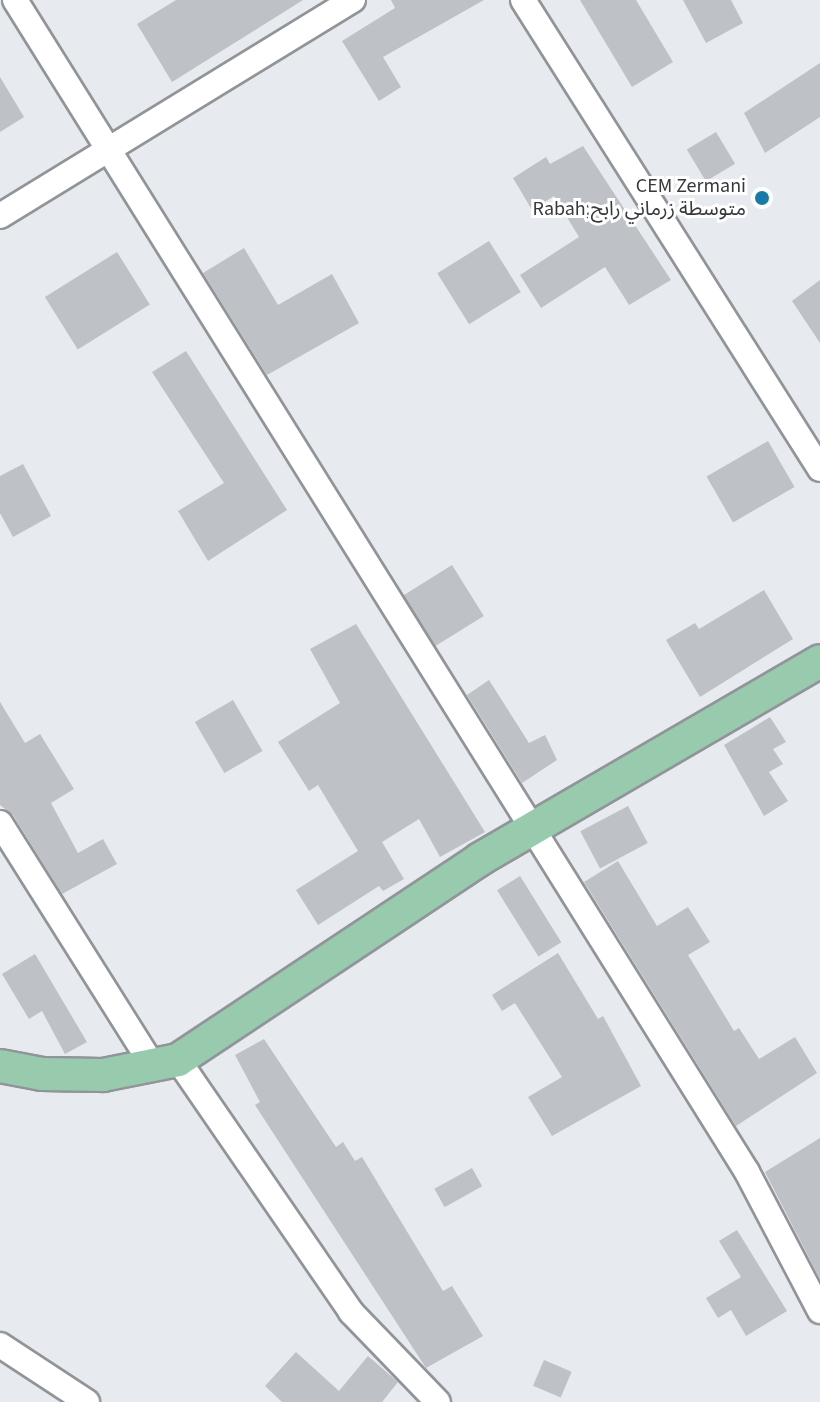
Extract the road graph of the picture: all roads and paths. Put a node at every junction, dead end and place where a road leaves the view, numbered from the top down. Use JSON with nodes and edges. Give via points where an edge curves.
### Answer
{"nodes":[{"id":1,"x":15,"y":0,"type":"edge"},
{"id":2,"x":353,"y":0,"type":"edge"},
{"id":3,"x":523,"y":0,"type":"edge"},
{"id":4,"x":105,"y":150,"type":"junction"},
{"id":5,"x":0,"y":216,"type":"edge"},
{"id":6,"x":820,"y":469,"type":"edge"},
{"id":7,"x":820,"y":661,"type":"edge"},
{"id":8,"x":0,"y":823,"type":"edge"},
{"id":9,"x":531,"y":830,"type":"junction"},
{"id":10,"x":165,"y":1062,"type":"junction"},
{"id":11,"x":0,"y":1066,"type":"edge"},
{"id":12,"x":820,"y":1311,"type":"edge"},
{"id":13,"x":0,"y":1345,"type":"edge"},
{"id":14,"x":87,"y":1402,"type":"edge"},
{"id":15,"x":438,"y":1402,"type":"edge"}],
"edges":[{"from":1,"to":4,"type":"street"},
{"from":2,"to":4,"type":"street"},
{"from":3,"to":6,"type":"street"},
{"from":4,"to":5,"type":"street"},
{"from":4,"to":9,"type":"street"},
{"from":7,"to":9,"type":"main road"},
{"from":8,"to":10,"type":"street"},
{"from":9,"to":10,"type":"main road"},
{"from":9,"to":12,"type":"street","via":[[747,1172]]},
{"from":10,"to":11,"type":"main road","via":[[103,1075],[42,1074]]},
{"from":10,"to":15,"type":"street","via":[[351,1312]]},
{"from":13,"to":14,"type":"street"}]}
